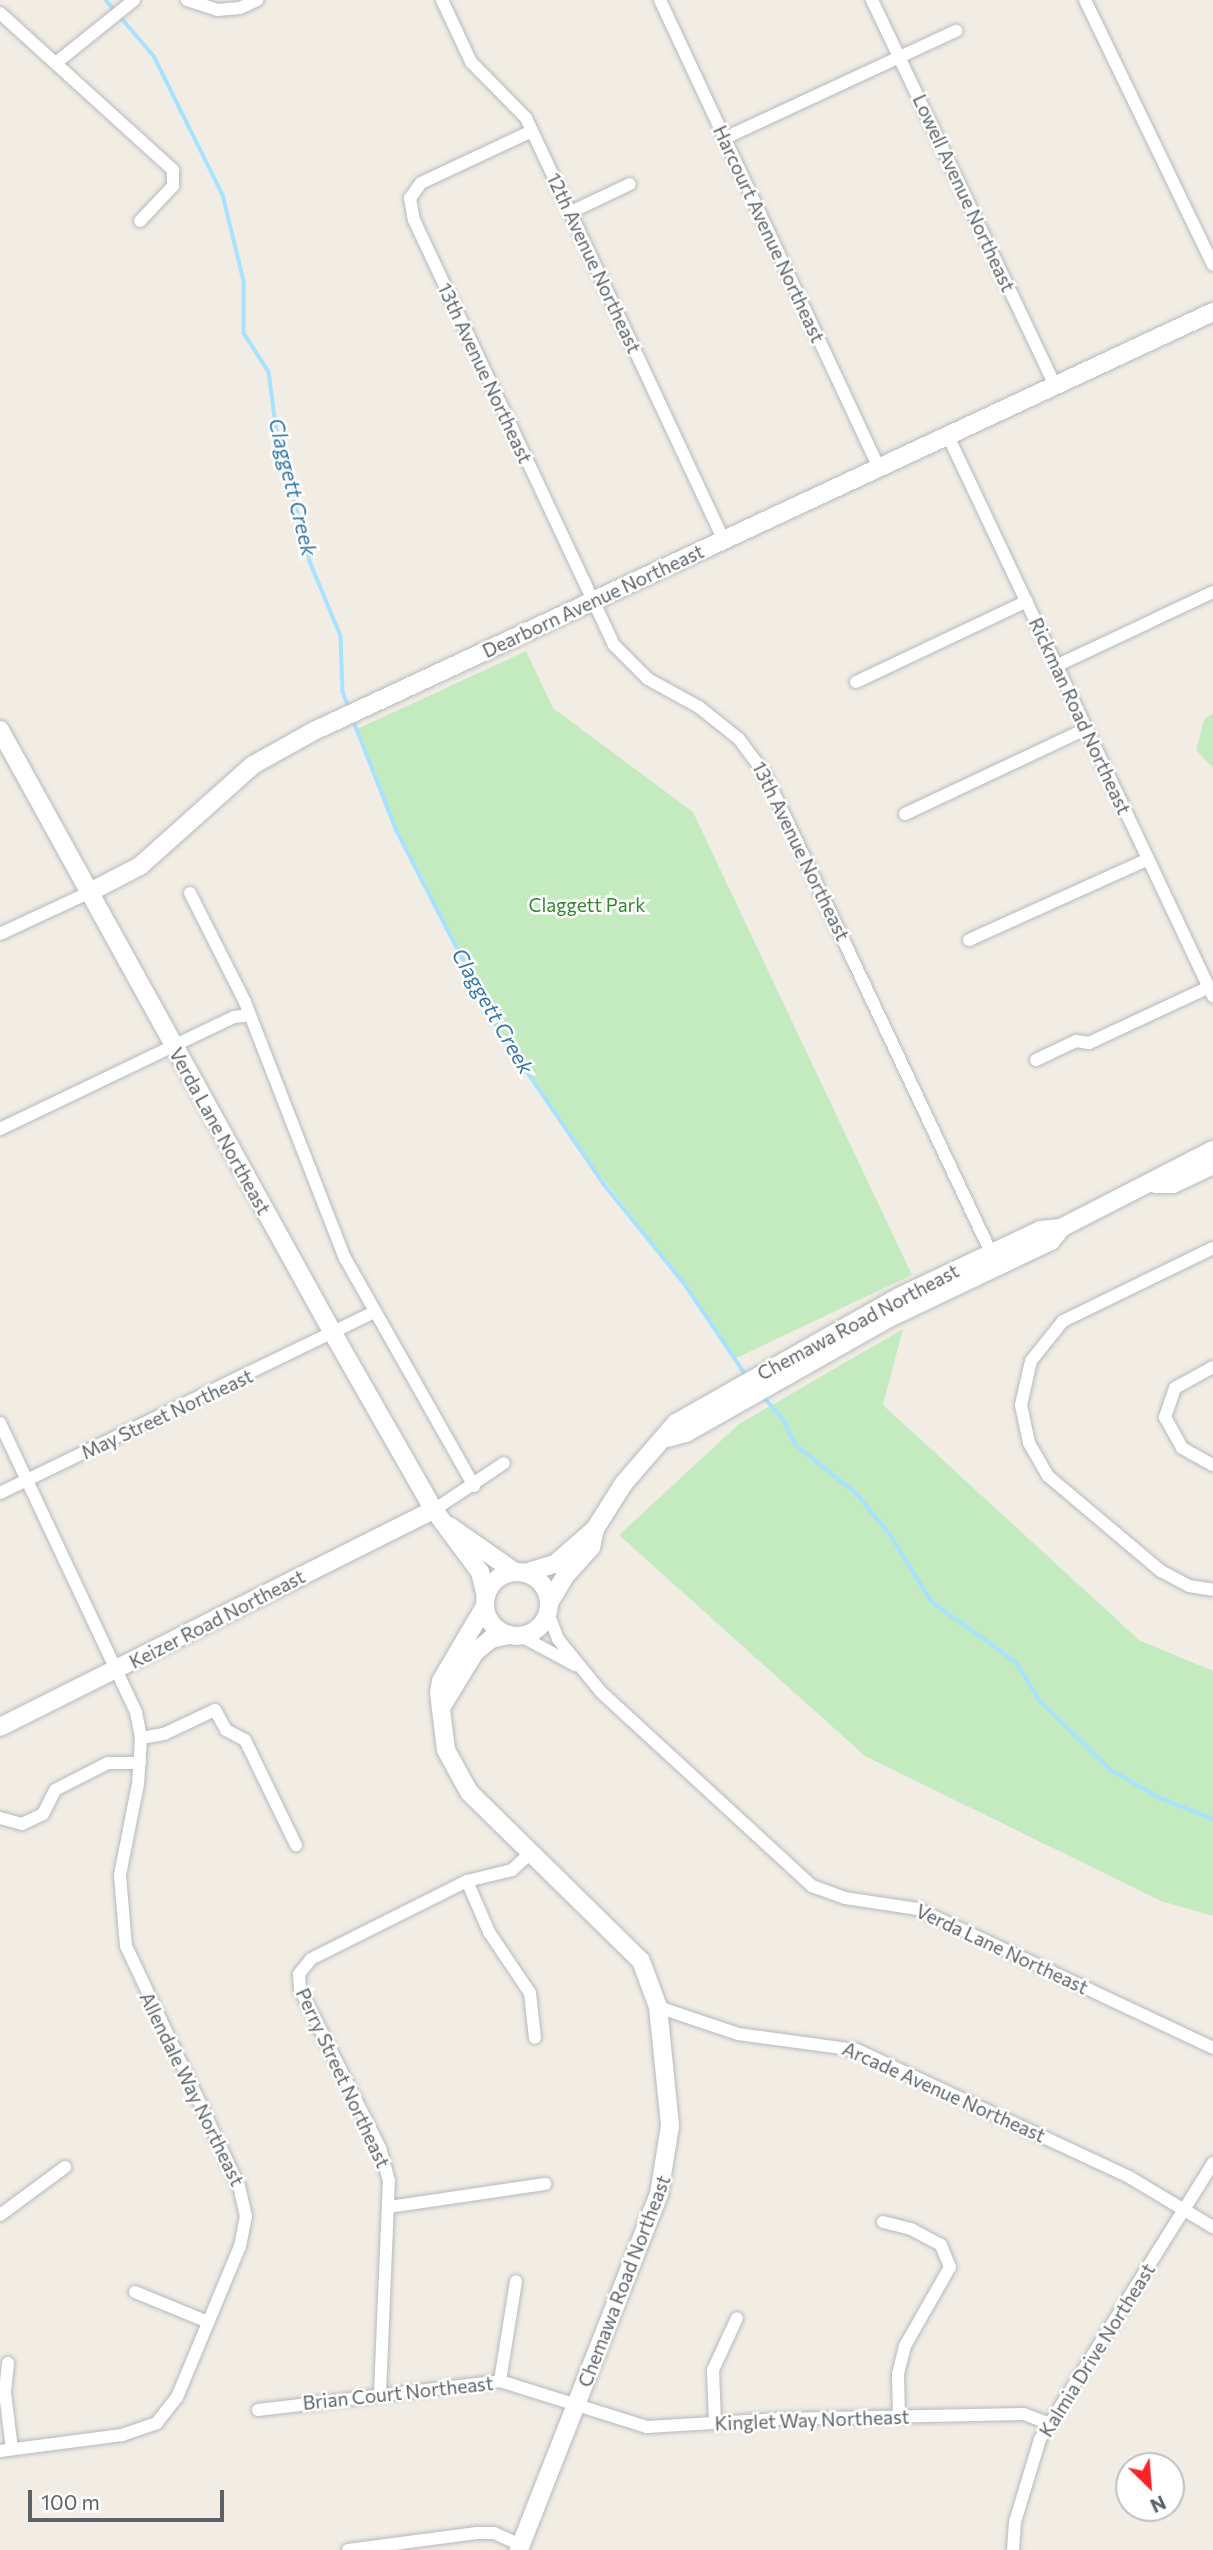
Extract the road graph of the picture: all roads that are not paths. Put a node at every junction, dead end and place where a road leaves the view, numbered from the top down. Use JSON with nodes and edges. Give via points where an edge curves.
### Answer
{"nodes":[{"id":1,"x":134,"y":0,"type":"edge"},
{"id":2,"x":187,"y":0,"type":"edge"},
{"id":3,"x":257,"y":0,"type":"edge"},
{"id":4,"x":442,"y":0,"type":"edge"},
{"id":5,"x":660,"y":0,"type":"edge"},
{"id":6,"x":872,"y":0,"type":"edge"},
{"id":7,"x":1085,"y":0,"type":"edge"},
{"id":8,"x":0,"y":13,"type":"edge"},
{"id":9,"x":956,"y":31,"type":"dead end"},
{"id":10,"x":900,"y":58,"type":"junction"},
{"id":11,"x":57,"y":62,"type":"junction"},
{"id":12,"x":532,"y":131,"type":"junction"},
{"id":13,"x":725,"y":138,"type":"junction"},
{"id":14,"x":630,"y":184,"type":"dead end"},
{"id":15,"x":570,"y":212,"type":"junction"},
{"id":16,"x":140,"y":221,"type":"dead end"},
{"id":17,"x":1213,"y":265,"type":"edge"},
{"id":18,"x":1213,"y":312,"type":"edge"},
{"id":19,"x":1055,"y":386,"type":"junction"},
{"id":20,"x":948,"y":436,"type":"junction"},
{"id":21,"x":879,"y":468,"type":"junction"},
{"id":22,"x":724,"y":541,"type":"junction"},
{"id":23,"x":1213,"y":592,"type":"edge"},
{"id":24,"x":1027,"y":601,"type":"junction"},
{"id":25,"x":591,"y":602,"type":"junction"},
{"id":26,"x":1058,"y":665,"type":"junction"},
{"id":27,"x":856,"y":682,"type":"dead end"},
{"id":28,"x":1086,"y":729,"type":"junction"},
{"id":29,"x":0,"y":730,"type":"edge"},
{"id":30,"x":905,"y":814,"type":"dead end"},
{"id":31,"x":1146,"y":860,"type":"junction"},
{"id":32,"x":88,"y":892,"type":"junction"},
{"id":33,"x":190,"y":893,"type":"dead end"},
{"id":34,"x":0,"y":934,"type":"edge"},
{"id":35,"x":969,"y":940,"type":"dead end"},
{"id":36,"x":1211,"y":992,"type":"edge"},
{"id":37,"x":250,"y":1015,"type":"junction"},
{"id":38,"x":173,"y":1047,"type":"junction"},
{"id":39,"x":1036,"y":1060,"type":"dead end"},
{"id":40,"x":0,"y":1129,"type":"edge"},
{"id":41,"x":1213,"y":1150,"type":"edge"},
{"id":42,"x":1213,"y":1166,"type":"edge"},
{"id":43,"x":1155,"y":1184,"type":"junction"},
{"id":44,"x":1213,"y":1248,"type":"edge"},
{"id":45,"x":995,"y":1259,"type":"junction"},
{"id":46,"x":375,"y":1312,"type":"junction"},
{"id":47,"x":334,"y":1335,"type":"junction"},
{"id":48,"x":1213,"y":1367,"type":"edge"},
{"id":49,"x":0,"y":1423,"type":"edge"},
{"id":50,"x":504,"y":1463,"type":"dead end"},
{"id":51,"x":1213,"y":1465,"type":"edge"},
{"id":52,"x":27,"y":1480,"type":"junction"},
{"id":53,"x":474,"y":1486,"type":"junction"},
{"id":54,"x":0,"y":1493,"type":"edge"},
{"id":55,"x":434,"y":1510,"type":"junction"},
{"id":56,"x":449,"y":1526,"type":"junction"},
{"id":57,"x":595,"y":1530,"type":"junction"},
{"id":58,"x":520,"y":1573,"type":"junction"},
{"id":59,"x":1213,"y":1590,"type":"edge"},
{"id":60,"x":486,"y":1601,"type":"junction"},
{"id":61,"x":548,"y":1608,"type":"junction"},
{"id":62,"x":514,"y":1635,"type":"junction"},
{"id":63,"x":575,"y":1664,"type":"junction"},
{"id":64,"x":119,"y":1668,"type":"junction"},
{"id":65,"x":442,"y":1706,"type":"junction"},
{"id":66,"x":0,"y":1727,"type":"edge"},
{"id":67,"x":141,"y":1738,"type":"junction"},
{"id":68,"x":141,"y":1763,"type":"junction"},
{"id":69,"x":0,"y":1818,"type":"edge"},
{"id":70,"x":296,"y":1845,"type":"dead end"},
{"id":71,"x":531,"y":1852,"type":"junction"},
{"id":72,"x":467,"y":1881,"type":"junction"},
{"id":73,"x":658,"y":2007,"type":"junction"},
{"id":74,"x":535,"y":2038,"type":"dead end"},
{"id":75,"x":1213,"y":2049,"type":"edge"},
{"id":76,"x":1213,"y":2163,"type":"edge"},
{"id":77,"x":65,"y":2167,"type":"dead end"},
{"id":78,"x":545,"y":2184,"type":"dead end"},
{"id":79,"x":389,"y":2207,"type":"junction"},
{"id":80,"x":1186,"y":2210,"type":"junction"},
{"id":81,"x":0,"y":2215,"type":"edge"},
{"id":82,"x":883,"y":2222,"type":"dead end"},
{"id":83,"x":1213,"y":2227,"type":"edge"},
{"id":84,"x":516,"y":2281,"type":"dead end"},
{"id":85,"x":135,"y":2292,"type":"dead end"},
{"id":86,"x":737,"y":2318,"type":"dead end"},
{"id":87,"x":208,"y":2322,"type":"junction"},
{"id":88,"x":8,"y":2363,"type":"dead end"},
{"id":89,"x":500,"y":2381,"type":"junction"},
{"id":90,"x":380,"y":2393,"type":"junction"},
{"id":91,"x":577,"y":2405,"type":"junction"},
{"id":92,"x":258,"y":2410,"type":"dead end"},
{"id":93,"x":899,"y":2417,"type":"junction"},
{"id":94,"x":715,"y":2422,"type":"junction"},
{"id":95,"x":1048,"y":2423,"type":"junction"},
{"id":96,"x":6,"y":2450,"type":"edge"},
{"id":97,"x":520,"y":2547,"type":"edge"},
{"id":98,"x":348,"y":2550,"type":"edge"},
{"id":99,"x":1013,"y":2550,"type":"edge"}],
"edges":[{"from":1,"to":11,"type":"street"},
{"from":2,"to":3,"type":"street","via":[[217,9],[240,8]]},
{"from":4,"to":12,"type":"street","name":"12th Avenue Northeast","via":[[471,62],[519,107]]},
{"from":5,"to":13,"type":"street","name":"Harcourt Avenue Northeast"},
{"from":6,"to":10,"type":"street","name":"Lowell Avenue Northeast"},
{"from":7,"to":17,"type":"street"},
{"from":8,"to":11,"type":"street"},
{"from":9,"to":10,"type":"street"},
{"from":10,"to":13,"type":"street"},
{"from":10,"to":19,"type":"street","name":"Lowell Avenue Northeast"},
{"from":11,"to":16,"type":"street","via":[[175,174],[173,186]]},
{"from":12,"to":15,"type":"street","name":"12th Avenue Northeast"},
{"from":12,"to":25,"type":"street","name":"13th Avenue Northeast","via":[[421,183],[410,198],[410,210]]},
{"from":13,"to":21,"type":"street","name":"Harcourt Avenue Northeast"},
{"from":14,"to":15,"type":"street"},
{"from":15,"to":22,"type":"street","name":"12th Avenue Northeast"},
{"from":18,"to":19,"type":"street","name":"Dearborn Avenue Northeast"},
{"from":19,"to":20,"type":"street","name":"Dearborn Avenue Northeast"},
{"from":20,"to":21,"type":"street","name":"Dearborn Avenue Northeast"},
{"from":20,"to":24,"type":"street","name":"Rickman Road Northeast"},
{"from":21,"to":22,"type":"street","name":"Dearborn Avenue Northeast"},
{"from":22,"to":25,"type":"street","name":"Dearborn Avenue Northeast"},
{"from":23,"to":26,"type":"street"},
{"from":24,"to":26,"type":"street","name":"Rickman Road Northeast"},
{"from":24,"to":27,"type":"street"},
{"from":25,"to":32,"type":"street","name":"Dearborn Avenue Northeast","via":[[314,731],[253,765],[140,866]]},
{"from":25,"to":45,"type":"street","name":"13th Avenue Northeast","via":[[628,661],[648,679],[699,707],[752,752]]},
{"from":26,"to":28,"type":"street","name":"Rickman Road Northeast"},
{"from":28,"to":30,"type":"street"},
{"from":28,"to":31,"type":"street","name":"Rickman Road Northeast"},
{"from":29,"to":32,"type":"street","name":"Verda Lane Northeast"},
{"from":31,"to":35,"type":"street"},
{"from":31,"to":36,"type":"street","name":"Rickman Road Northeast"},
{"from":32,"to":34,"type":"street","name":"Dearborn Avenue Northeast"},
{"from":32,"to":38,"type":"street","name":"Verda Lane Northeast"},
{"from":33,"to":37,"type":"street"},
{"from":36,"to":39,"type":"street"},
{"from":37,"to":38,"type":"street","via":[[234,1017]]},
{"from":37,"to":46,"type":"street","via":[[341,1246]]},
{"from":38,"to":40,"type":"street"},
{"from":38,"to":47,"type":"street","name":"Verda Lane Northeast"},
{"from":41,"to":43,"type":"street","name":"Chemawa Road Northeast","via":[[1167,1171]]},
{"from":42,"to":43,"type":"street","name":"Chemawa Road Northeast","via":[[1172,1184]]},
{"from":43,"to":45,"type":"street","name":"Chemawa Road Northeast","via":[[1062,1228],[1051,1241]]},
{"from":44,"to":59,"type":"street","via":[[1063,1321],[1031,1361],[1021,1405],[1029,1443],[1048,1476],[1161,1571],[1189,1586]]},
{"from":45,"to":57,"type":"street","name":"Chemawa Road Northeast","via":[[899,1297],[775,1374],[705,1413],[676,1423],[624,1483]]},
{"from":46,"to":47,"type":"street","name":"May Street Northeast"},
{"from":46,"to":53,"type":"street"},
{"from":47,"to":52,"type":"street","name":"May Street Northeast"},
{"from":47,"to":55,"type":"street","name":"Verda Lane Northeast"},
{"from":48,"to":51,"type":"street","via":[[1175,1388],[1165,1417],[1182,1448]]},
{"from":49,"to":52,"type":"street","name":"Allendale Way Northeast"},
{"from":50,"to":53,"type":"street"},
{"from":52,"to":54,"type":"street","name":"May Street Northeast"},
{"from":52,"to":64,"type":"street","name":"Allendale Way Northeast"},
{"from":53,"to":55,"type":"street"},
{"from":55,"to":56,"type":"street","name":"Verda Lane Northeast"},
{"from":55,"to":64,"type":"street","name":"Keizer Road Northeast"},
{"from":56,"to":58,"type":"street","name":"Verda Lane Northeast"},
{"from":56,"to":60,"type":"street","name":"Verda Lane Northeast","via":[[451,1537],[480,1572]]},
{"from":57,"to":58,"type":"street","name":"Chemawa Road Northeast","via":[[555,1564]]},
{"from":57,"to":61,"type":"street","name":"Chemawa Road Northeast","via":[[591,1548],[566,1575]]},
{"from":58,"to":60,"type":"street","via":[[497,1579]]},
{"from":58,"to":61,"type":"street","via":[[542,1584]]},
{"from":60,"to":62,"type":"street","via":[[492,1624]]},
{"from":60,"to":65,"type":"street","name":"Chemawa Road Northeast","via":[[448,1665],[439,1693]]},
{"from":61,"to":62,"type":"street","via":[[537,1629]]},
{"from":61,"to":63,"type":"street","name":"Verda Lane Northeast","via":[[551,1630]]},
{"from":62,"to":63,"type":"street","name":"Verda Lane Northeast"},
{"from":62,"to":65,"type":"street","via":[[491,1639],[474,1652]]},
{"from":63,"to":75,"type":"street","name":"Verda Lane Northeast","via":[[812,1886],[845,1898],[918,1909]]},
{"from":64,"to":66,"type":"street","name":"Keizer Road Northeast"},
{"from":64,"to":67,"type":"street","name":"Allendale Way Northeast"},
{"from":65,"to":71,"type":"street","name":"Chemawa Road Northeast","via":[[442,1734],[454,1769]]},
{"from":67,"to":68,"type":"street","name":"Allendale Way Northeast"},
{"from":67,"to":70,"type":"street","via":[[164,1734],[215,1710],[226,1730],[245,1740]]},
{"from":68,"to":69,"type":"street","via":[[108,1763],[55,1790],[43,1814],[22,1824]]},
{"from":68,"to":87,"type":"street","name":"Allendale Way Northeast","via":[[120,1875],[126,1946],[244,2203],[246,2227]]},
{"from":71,"to":72,"type":"street","via":[[503,1874]]},
{"from":71,"to":73,"type":"street","name":"Chemawa Road Northeast","via":[[631,1949],[649,1975]]},
{"from":72,"to":74,"type":"street","via":[[489,1932],[530,1993]]},
{"from":72,"to":79,"type":"street","name":"Perry Street Northeast","via":[[311,1959],[299,1974],[300,1989],[380,2148],[389,2181]]},
{"from":73,"to":80,"type":"street","name":"Arcade Avenue Northeast","via":[[738,2034],[857,2049],[1129,2177]]},
{"from":73,"to":91,"type":"street","name":"Chemawa Road Northeast","via":[[669,2092],[668,2162]]},
{"from":76,"to":80,"type":"street","name":"Kalmia Drive Northeast"},
{"from":77,"to":81,"type":"street"},
{"from":78,"to":79,"type":"street"},
{"from":79,"to":90,"type":"street","name":"Perry Street Northeast"},
{"from":80,"to":83,"type":"street","name":"Arcade Avenue Northeast"},
{"from":80,"to":95,"type":"street","name":"Kalmia Drive Northeast"},
{"from":82,"to":93,"type":"street","via":[[911,2229],[940,2245],[950,2267],[905,2346],[898,2374]]},
{"from":84,"to":89,"type":"street"},
{"from":85,"to":87,"type":"street"},
{"from":86,"to":94,"type":"street","via":[[713,2370]]},
{"from":87,"to":96,"type":"street","name":"Allendale Way Northeast","via":[[177,2397],[157,2423],[122,2435]]},
{"from":88,"to":96,"type":"street"},
{"from":89,"to":90,"type":"street","name":"Brian Court Northeast"},
{"from":89,"to":91,"type":"street","name":"Brian Court Northeast"},
{"from":90,"to":92,"type":"street","name":"Brian Court Northeast"},
{"from":91,"to":94,"type":"street","name":"Kinglet Way Northeast","via":[[647,2427]]},
{"from":91,"to":97,"type":"street","name":"Chemawa Road Northeast"},
{"from":93,"to":94,"type":"street","name":"Kinglet Way Northeast"},
{"from":93,"to":95,"type":"street","name":"Kinglet Way Northeast","via":[[1024,2414]]},
{"from":95,"to":99,"type":"street","name":"Kalmia Drive Northeast","via":[[1023,2494]]},
{"from":97,"to":98,"type":"street","via":[[494,2533],[477,2533]]}]}
